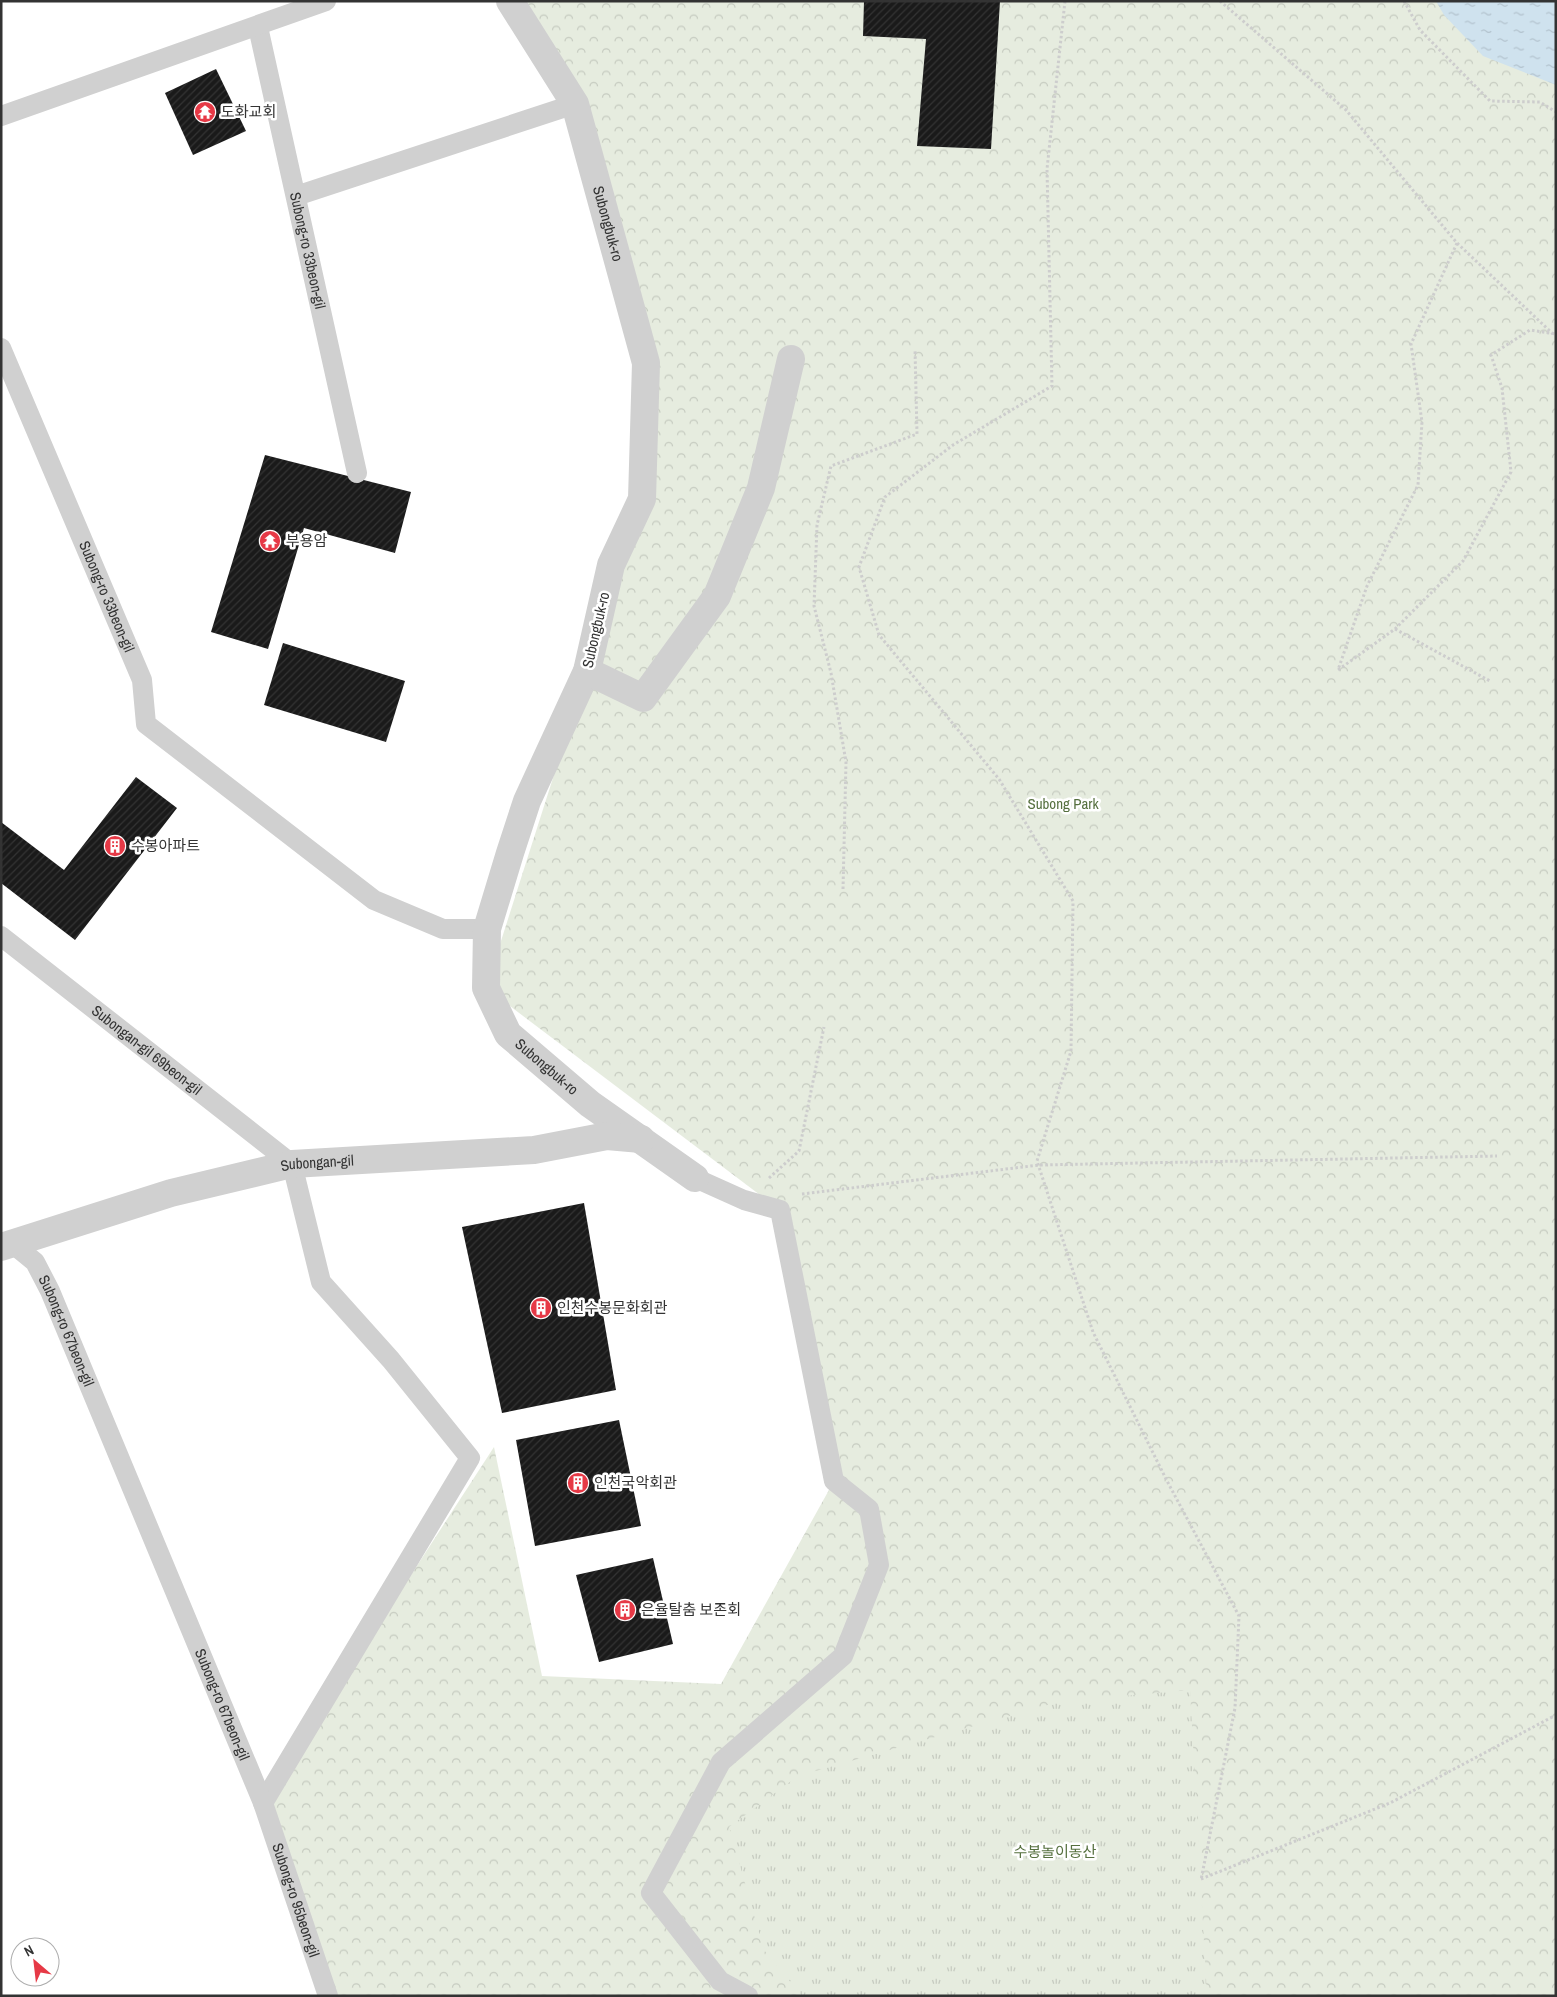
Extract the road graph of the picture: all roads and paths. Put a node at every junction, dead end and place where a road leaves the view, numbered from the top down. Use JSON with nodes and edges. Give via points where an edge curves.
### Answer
{"nodes":[{"id":1,"x":326,"y":1,"type":"edge"},
{"id":2,"x":510,"y":1,"type":"edge"},
{"id":3,"x":1065,"y":1,"type":"edge"},
{"id":4,"x":1220,"y":1,"type":"edge"},
{"id":5,"x":1404,"y":1,"type":"edge"},
{"id":6,"x":258,"y":27,"type":"junction"},
{"id":7,"x":575,"y":104,"type":"junction"},
{"id":8,"x":1556,"y":112,"type":"edge"},
{"id":9,"x":1,"y":116,"type":"edge"},
{"id":10,"x":296,"y":196,"type":"junction"},
{"id":11,"x":1457,"y":243,"type":"junction"},
{"id":12,"x":1555,"y":334,"type":"edge"},
{"id":13,"x":1,"y":348,"type":"edge"},
{"id":14,"x":915,"y":348,"type":"dead end"},
{"id":15,"x":791,"y":359,"type":"dead end"},
{"id":16,"x":357,"y":473,"type":"dead end"},
{"id":17,"x":1396,"y":629,"type":"junction"},
{"id":18,"x":588,"y":671,"type":"junction"},
{"id":19,"x":1490,"y":680,"type":"dead end"},
{"id":20,"x":843,"y":889,"type":"dead end"},
{"id":21,"x":487,"y":929,"type":"junction"},
{"id":22,"x":3,"y":940,"type":"edge"},
{"id":23,"x":824,"y":1027,"type":"dead end"},
{"id":24,"x":642,"y":1139,"type":"junction"},
{"id":25,"x":1497,"y":1156,"type":"dead end"},
{"id":26,"x":292,"y":1164,"type":"junction"},
{"id":27,"x":1039,"y":1165,"type":"junction"},
{"id":28,"x":695,"y":1178,"type":"joint"},
{"id":29,"x":793,"y":1195,"type":"dead end"},
{"id":30,"x":744,"y":1200,"type":"junction"},
{"id":31,"x":5,"y":1243,"type":"edge"},
{"id":32,"x":1556,"y":1715,"type":"edge"},
{"id":33,"x":263,"y":1803,"type":"junction"},
{"id":34,"x":328,"y":1996,"type":"edge"},
{"id":35,"x":748,"y":1996,"type":"edge"}],
"edges":[{"from":1,"to":6,"type":"lane"},
{"from":2,"to":7,"type":"street","name":"Subongbuk-ro"},
{"from":3,"to":27,"type":"path","via":[[1047,170],[1052,386],[953,445],[885,497],[859,567],[879,635],[999,779],[1073,901],[1071,1051],[1037,1161]]},
{"from":4,"to":11,"type":"path","via":[[1346,110]]},
{"from":5,"to":8,"type":"path","via":[[1420,30],[1490,101],[1540,102]]},
{"from":6,"to":9,"type":"lane"},
{"from":6,"to":10,"type":"lane","name":"Subong-ro 33beon-gil"},
{"from":7,"to":10,"type":"lane"},
{"from":7,"to":18,"type":"street","name":"Subongbuk-ro","via":[[646,363],[642,499],[611,565]]},
{"from":10,"to":16,"type":"lane","name":"Subong-ro 33beon-gil"},
{"from":11,"to":12,"type":"path"},
{"from":11,"to":17,"type":"path","via":[[1412,344],[1422,422],[1418,485],[1368,586],[1338,670]]},
{"from":12,"to":17,"type":"path","via":[[1530,330],[1491,355],[1502,388],[1511,472],[1463,561]]},
{"from":13,"to":21,"type":"lane","name":"Subong-ro 33beon-gil","via":[[142,680],[146,724],[374,900],[443,929]]},
{"from":14,"to":20,"type":"path","via":[[917,434],[830,466],[817,525],[814,606],[831,673],[846,762]]},
{"from":15,"to":18,"type":"street","via":[[761,488],[717,596],[643,698]]},
{"from":17,"to":19,"type":"path"},
{"from":18,"to":21,"type":"street","name":"Subongbuk-ro","via":[[527,801]]},
{"from":21,"to":24,"type":"street","name":"Subongbuk-ro","via":[[486,988],[508,1034],[590,1104]]},
{"from":22,"to":26,"type":"lane","name":"Subongan-gil 69beon-gil"},
{"from":23,"to":30,"type":"path","via":[[799,1150]]},
{"from":24,"to":26,"type":"street","name":"Subongan-gil","via":[[607,1136],[534,1150]]},
{"from":24,"to":28,"type":"street","name":"Subongbuk-ro"},
{"from":25,"to":27,"type":"path"},
{"from":26,"to":31,"type":"street","name":"Subongan-gil","via":[[171,1193]]},
{"from":26,"to":33,"type":"lane","via":[[321,1282],[391,1360],[470,1458]]},
{"from":27,"to":29,"type":"path"},
{"from":27,"to":32,"type":"path","via":[[1093,1332],[1239,1616],[1235,1708],[1200,1880],[1390,1803]]},
{"from":28,"to":30,"type":"lane"},
{"from":30,"to":35,"type":"lane","via":[[780,1210],[834,1481],[869,1509],[879,1565],[843,1656],[721,1762],[651,1893],[720,1981]]},
{"from":31,"to":33,"type":"lane","name":"Subong-ro 67beon-gil","via":[[35,1262],[50,1291]]},
{"from":33,"to":34,"type":"lane","name":"Subong-ro 95beon-gil"}]}
